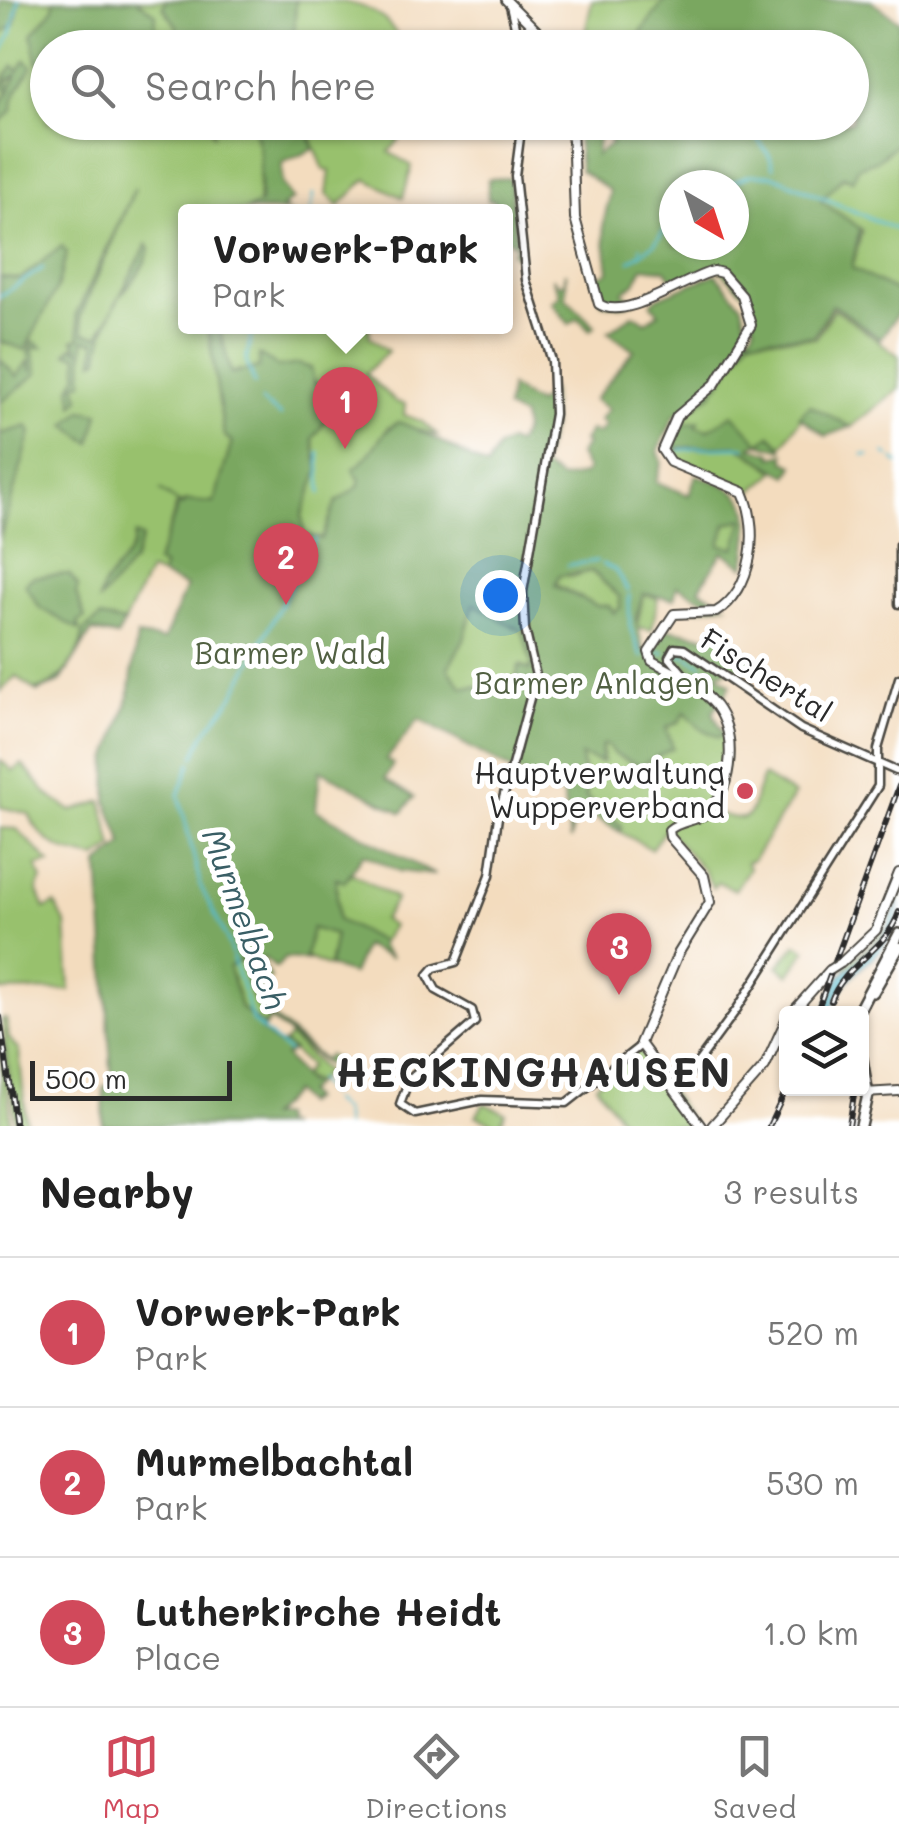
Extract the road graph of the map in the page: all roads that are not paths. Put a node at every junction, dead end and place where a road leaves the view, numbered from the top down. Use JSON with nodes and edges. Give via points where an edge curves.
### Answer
{"nodes":[{"id":1,"x":508,"y":2,"type":"edge"},
{"id":2,"x":522,"y":16,"type":"junction"},
{"id":3,"x":514,"y":22,"type":"junction"},
{"id":4,"x":516,"y":30,"type":"edge"},
{"id":5,"x":532,"y":30,"type":"edge"},
{"id":6,"x":520,"y":140,"type":"edge"},
{"id":7,"x":573,"y":140,"type":"edge"},
{"id":8,"x":899,"y":545,"type":"edge"},
{"id":9,"x":899,"y":604,"type":"edge"},
{"id":10,"x":899,"y":678,"type":"edge"},
{"id":11,"x":690,"y":684,"type":"junction"},
{"id":12,"x":878,"y":754,"type":"junction"},
{"id":13,"x":869,"y":760,"type":"junction"},
{"id":14,"x":879,"y":765,"type":"junction"},
{"id":15,"x":895,"y":771,"type":"edge"},
{"id":16,"x":880,"y":777,"type":"junction"},
{"id":17,"x":899,"y":872,"type":"edge"},
{"id":18,"x":899,"y":934,"type":"edge"},
{"id":19,"x":899,"y":948,"type":"edge"},
{"id":20,"x":880,"y":975,"type":"junction"},
{"id":21,"x":798,"y":1006,"type":"edge"},
{"id":22,"x":863,"y":1006,"type":"edge"},
{"id":23,"x":779,"y":1035,"type":"edge"},
{"id":24,"x":640,"y":1046,"type":"junction"},
{"id":25,"x":676,"y":1092,"type":"junction"},
{"id":26,"x":869,"y":1093,"type":"edge"},
{"id":27,"x":899,"y":1093,"type":"edge"},
{"id":28,"x":866,"y":1096,"type":"edge"},
{"id":29,"x":699,"y":1125,"type":"edge"},
{"id":30,"x":713,"y":1125,"type":"edge"},
{"id":31,"x":860,"y":1126,"type":"edge"}],
"edges":[{"from":1,"to":2,"type":"main road"},
{"from":1,"to":3,"type":"street"},
{"from":2,"to":3,"type":"street"},
{"from":2,"to":5,"type":"main road"},
{"from":3,"to":4,"type":"street"},
{"from":6,"to":24,"type":"street","via":[[515,176],[525,275],[550,352],[553,385],[554,425],[523,592],[536,676],[487,884],[458,959],[431,970],[429,982],[476,1019],[406,1082],[399,1099],[404,1111],[415,1114],[498,1099],[570,1102]]},
{"from":7,"to":11,"type":"main road","via":[[576,218],[599,304],[627,307],[714,271],[733,284],[752,317],[724,372],[677,416],[662,450],[670,462],[741,489],[750,519],[740,592],[716,612],[674,614],[650,649],[652,661]]},
{"from":8,"to":9,"type":"street"},
{"from":10,"to":12,"type":"street"},
{"from":11,"to":13,"type":"street","name":"Fischertal","via":[[669,657],[674,648],[801,730]]},
{"from":11,"to":24,"type":"main road","via":[[718,709],[730,750],[715,804],[669,830],[704,876],[710,902],[678,954]]},
{"from":12,"to":13,"type":"street"},
{"from":12,"to":14,"type":"street"},
{"from":13,"to":14,"type":"street","name":"Fischertal"},
{"from":14,"to":15,"type":"street","name":"Fischertal"},
{"from":14,"to":16,"type":"street"},
{"from":15,"to":16,"type":"street"},
{"from":16,"to":25,"type":"street","via":[[739,1006]]},
{"from":17,"to":21,"type":"main road","bridge":true,"via":[[876,930]]},
{"from":18,"to":20,"type":"main road"},
{"from":19,"to":20,"type":"main road"},
{"from":20,"to":22,"type":"main road"},
{"from":23,"to":30,"type":"main road","via":[[762,1070]]},
{"from":24,"to":25,"type":"main road"},
{"from":25,"to":29,"type":"main road"},
{"from":26,"to":27,"type":"main road"},
{"from":28,"to":31,"type":"main road"},
{"from":29,"to":30,"type":"main road"}]}
